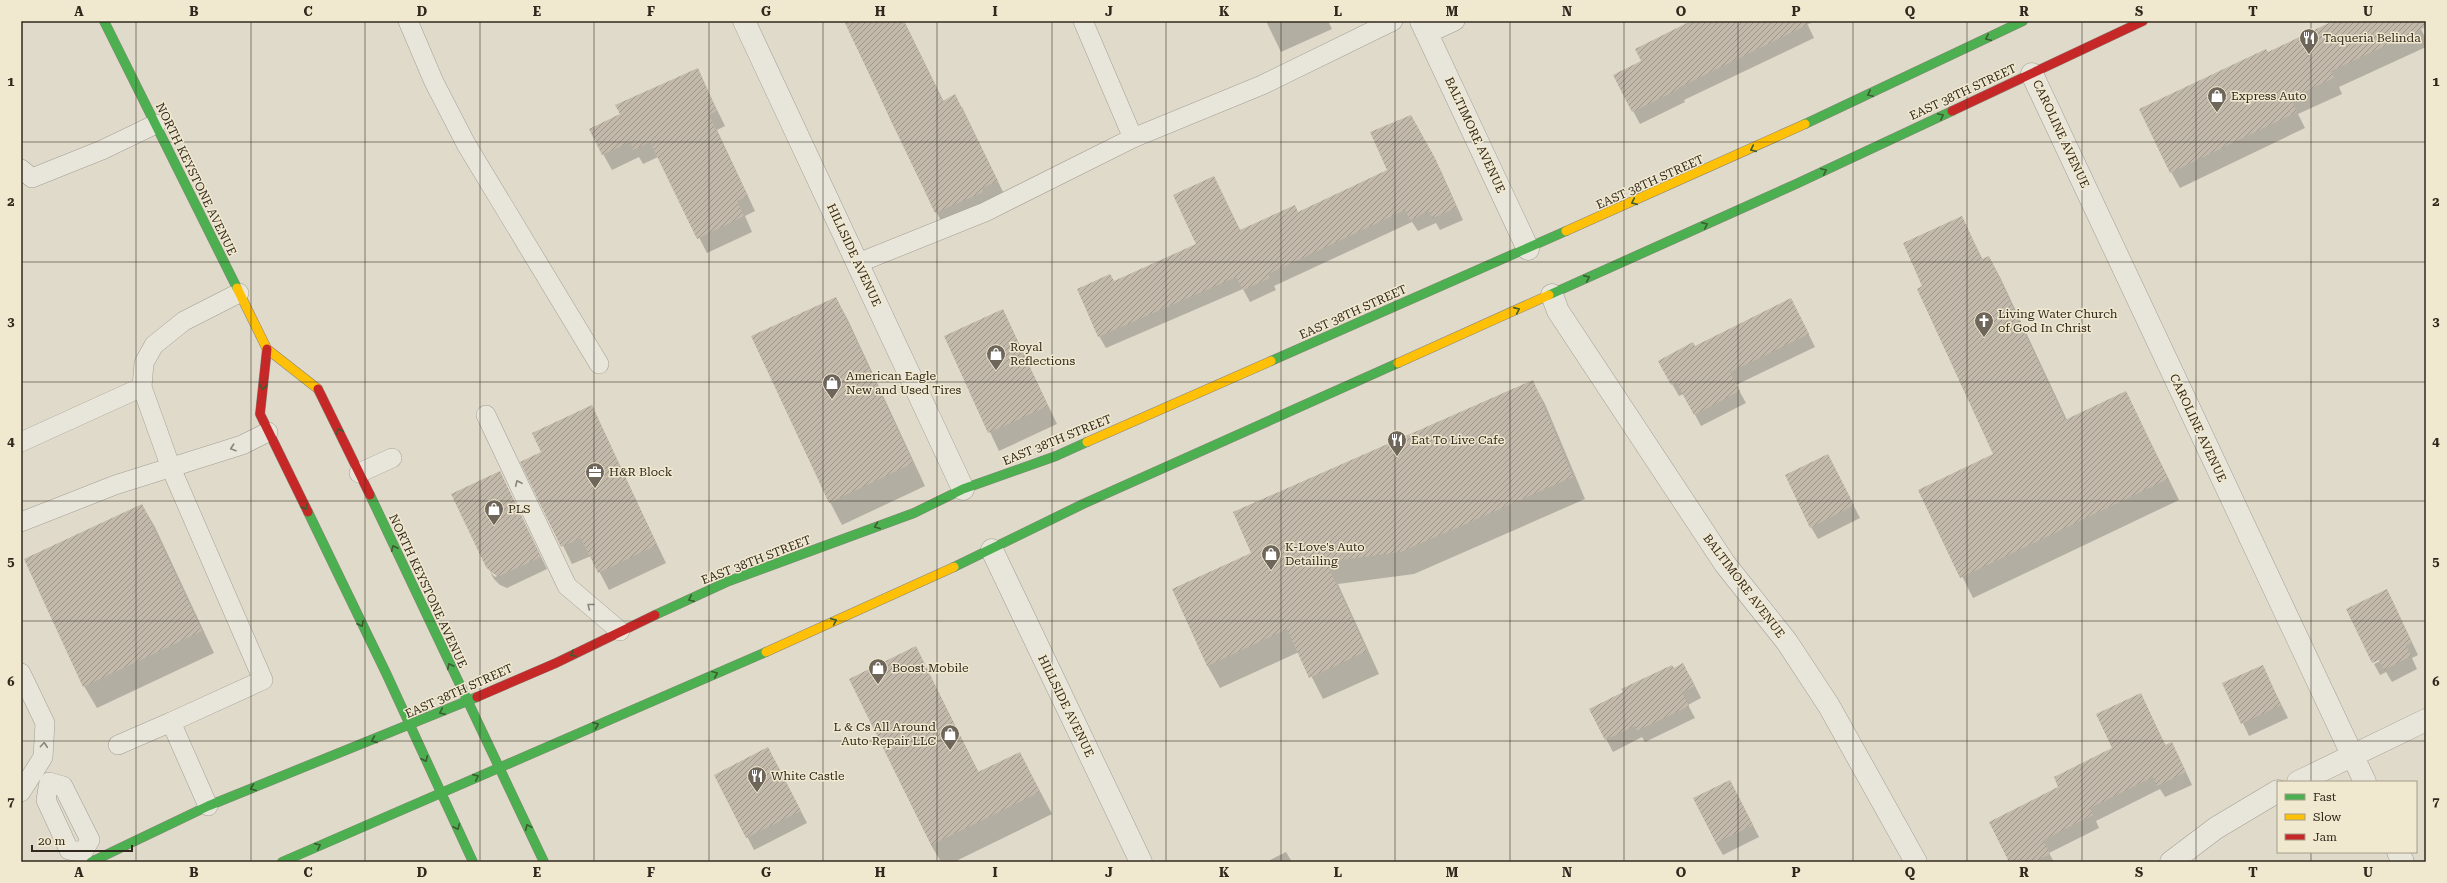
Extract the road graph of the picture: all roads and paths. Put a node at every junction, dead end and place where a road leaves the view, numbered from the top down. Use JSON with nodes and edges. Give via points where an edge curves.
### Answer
{"nodes":[{"id":1,"x":104,"y":21,"type":"edge"},
{"id":2,"x":408,"y":21,"type":"edge"},
{"id":3,"x":744,"y":21,"type":"edge"},
{"id":4,"x":1083,"y":21,"type":"edge"},
{"id":5,"x":1392,"y":21,"type":"edge"},
{"id":6,"x":1455,"y":21,"type":"edge"},
{"id":7,"x":2143,"y":21,"type":"edge"},
{"id":8,"x":2012,"y":23,"type":"edge"},
{"id":9,"x":1424,"y":28,"type":"edge"},
{"id":10,"x":2032,"y":74,"type":"junction"},
{"id":11,"x":156,"y":124,"type":"junction"},
{"id":12,"x":1133,"y":138,"type":"junction"},
{"id":13,"x":21,"y":170,"type":"edge"},
{"id":14,"x":1528,"y":249,"type":"junction"},
{"id":15,"x":858,"y":263,"type":"junction"},
{"id":16,"x":239,"y":293,"type":"junction"},
{"id":17,"x":1552,"y":294,"type":"junction"},
{"id":18,"x":266,"y":349,"type":"junction"},
{"id":19,"x":598,"y":364,"type":"dead end"},
{"id":20,"x":142,"y":387,"type":"junction"},
{"id":21,"x":486,"y":415,"type":"dead end"},
{"id":22,"x":268,"y":432,"type":"junction"},
{"id":23,"x":21,"y":442,"type":"edge"},
{"id":24,"x":392,"y":458,"type":"dead end"},
{"id":25,"x":170,"y":468,"type":"junction"},
{"id":26,"x":359,"y":473,"type":"junction"},
{"id":27,"x":963,"y":489,"type":"junction"},
{"id":28,"x":21,"y":522,"type":"edge"},
{"id":29,"x":992,"y":550,"type":"junction"},
{"id":30,"x":620,"y":631,"type":"junction"},
{"id":31,"x":21,"y":673,"type":"edge"},
{"id":32,"x":467,"y":701,"type":"junction"},
{"id":33,"x":2426,"y":720,"type":"edge"},
{"id":34,"x":171,"y":722,"type":"junction"},
{"id":35,"x":410,"y":726,"type":"junction"},
{"id":36,"x":118,"y":745,"type":"dead end"},
{"id":37,"x":2352,"y":756,"type":"junction"},
{"id":38,"x":38,"y":766,"type":"junction"},
{"id":39,"x":499,"y":767,"type":"junction"},
{"id":40,"x":2300,"y":781,"type":"edge"},
{"id":41,"x":2364,"y":781,"type":"edge"},
{"id":42,"x":21,"y":792,"type":"edge"},
{"id":43,"x":441,"y":792,"type":"junction"},
{"id":44,"x":2277,"y":793,"type":"edge"},
{"id":45,"x":208,"y":806,"type":"junction"},
{"id":46,"x":2398,"y":853,"type":"edge"},
{"id":47,"x":87,"y":859,"type":"edge"},
{"id":48,"x":282,"y":862,"type":"edge"},
{"id":49,"x":473,"y":862,"type":"edge"},
{"id":50,"x":544,"y":862,"type":"edge"},
{"id":51,"x":1141,"y":862,"type":"edge"},
{"id":52,"x":1916,"y":862,"type":"edge"},
{"id":53,"x":2171,"y":862,"type":"edge"},
{"id":54,"x":2403,"y":862,"type":"edge"}],
"edges":[{"from":1,"to":11,"type":"main road","name":"NORTH KEYSTONE AVENUE"},
{"from":2,"to":19,"type":"lane","via":[[434,82],[466,144]]},
{"from":3,"to":15,"type":"street","name":"HILLSIDE AVENUE"},
{"from":4,"to":12,"type":"lane"},
{"from":5,"to":12,"type":"lane","via":[[1262,84]]},
{"from":6,"to":9,"type":"lane"},
{"from":7,"to":10,"type":"main road","name":"EAST 38TH STREET"},
{"from":8,"to":14,"type":"main road","name":"EAST 38TH STREET","one_way":true,"via":[[1766,143]]},
{"from":9,"to":14,"type":"street","name":"BALTIMORE AVENUE"},
{"from":17,"to":10,"type":"main road","name":"EAST 38TH STREET","one_way":true},
{"from":10,"to":37,"type":"street","name":"CAROLINE AVENUE"},
{"from":11,"to":13,"type":"lane","via":[[102,150],[32,178]]},
{"from":11,"to":16,"type":"main road","name":"NORTH KEYSTONE AVENUE"},
{"from":12,"to":15,"type":"lane","via":[[985,212]]},
{"from":14,"to":27,"type":"main road","name":"EAST 38TH STREET","via":[[1056,456]]},
{"from":15,"to":27,"type":"street","name":"HILLSIDE AVENUE"},
{"from":16,"to":18,"type":"main road","name":"NORTH KEYSTONE AVENUE"},
{"from":16,"to":20,"type":"lane","via":[[184,321],[154,345],[144,363]]},
{"from":29,"to":17,"type":"main road","name":"EAST 38TH STREET","one_way":true,"via":[[1126,484]]},
{"from":17,"to":52,"type":"street","name":"BALTIMORE AVENUE","via":[[1558,311],[1718,554],[1787,642],[1825,700],[1879,792]]},
{"from":18,"to":22,"type":"main road","one_way":true,"via":[[260,414]]},
{"from":26,"to":18,"type":"main road","name":"NORTH KEYSTONE AVENUE","one_way":true,"via":[[320,391]]},
{"from":20,"to":23,"type":"lane"},
{"from":20,"to":25,"type":"lane"},
{"from":30,"to":21,"type":"lane","one_way":true,"via":[[567,586]]},
{"from":22,"to":25,"type":"lane","one_way":true,"via":[[242,445]]},
{"from":22,"to":35,"type":"main road","one_way":true},
{"from":24,"to":26,"type":"lane"},
{"from":25,"to":28,"type":"lane","via":[[115,485]]},
{"from":25,"to":34,"type":"lane","via":[[263,680]]},
{"from":32,"to":26,"type":"main road","name":"NORTH KEYSTONE AVENUE","one_way":true},
{"from":27,"to":30,"type":"main road","name":"EAST 38TH STREET","one_way":true,"via":[[914,513],[729,581]]},
{"from":39,"to":29,"type":"main road","name":"EAST 38TH STREET","one_way":true,"via":[[722,672]]},
{"from":29,"to":51,"type":"street","name":"HILLSIDE AVENUE"},
{"from":30,"to":32,"type":"main road","name":"EAST 38TH STREET","one_way":true,"via":[[556,663]]},
{"from":38,"to":31,"type":"lane","one_way":true,"via":[[43,757],[45,723]]},
{"from":32,"to":35,"type":"main road","name":"EAST 38TH STREET","one_way":true},
{"from":32,"to":39,"type":"main road","name":"NORTH KEYSTONE AVENUE"},
{"from":33,"to":37,"type":"street"},
{"from":34,"to":36,"type":"lane"},
{"from":34,"to":45,"type":"lane"},
{"from":35,"to":43,"type":"main road","one_way":true},
{"from":35,"to":45,"type":"main road","name":"EAST 38TH STREET","one_way":true},
{"from":37,"to":40,"type":"street"},
{"from":37,"to":41,"type":"street","name":"CAROLINE AVENUE"},
{"from":38,"to":42,"type":"lane"},
{"from":38,"to":47,"type":"lane","via":[[49,782],[63,786],[90,840]]},
{"from":43,"to":39,"type":"main road","name":"EAST 38TH STREET","one_way":true},
{"from":50,"to":39,"type":"main road","name":"NORTH KEYSTONE AVENUE","one_way":true},
{"from":48,"to":43,"type":"main road","name":"EAST 38TH STREET","one_way":true},
{"from":43,"to":49,"type":"main road","one_way":true},
{"from":44,"to":53,"type":"street","via":[[2216,828]]},
{"from":45,"to":47,"type":"main road","name":"EAST 38TH STREET"},
{"from":46,"to":54,"type":"street"}]}
